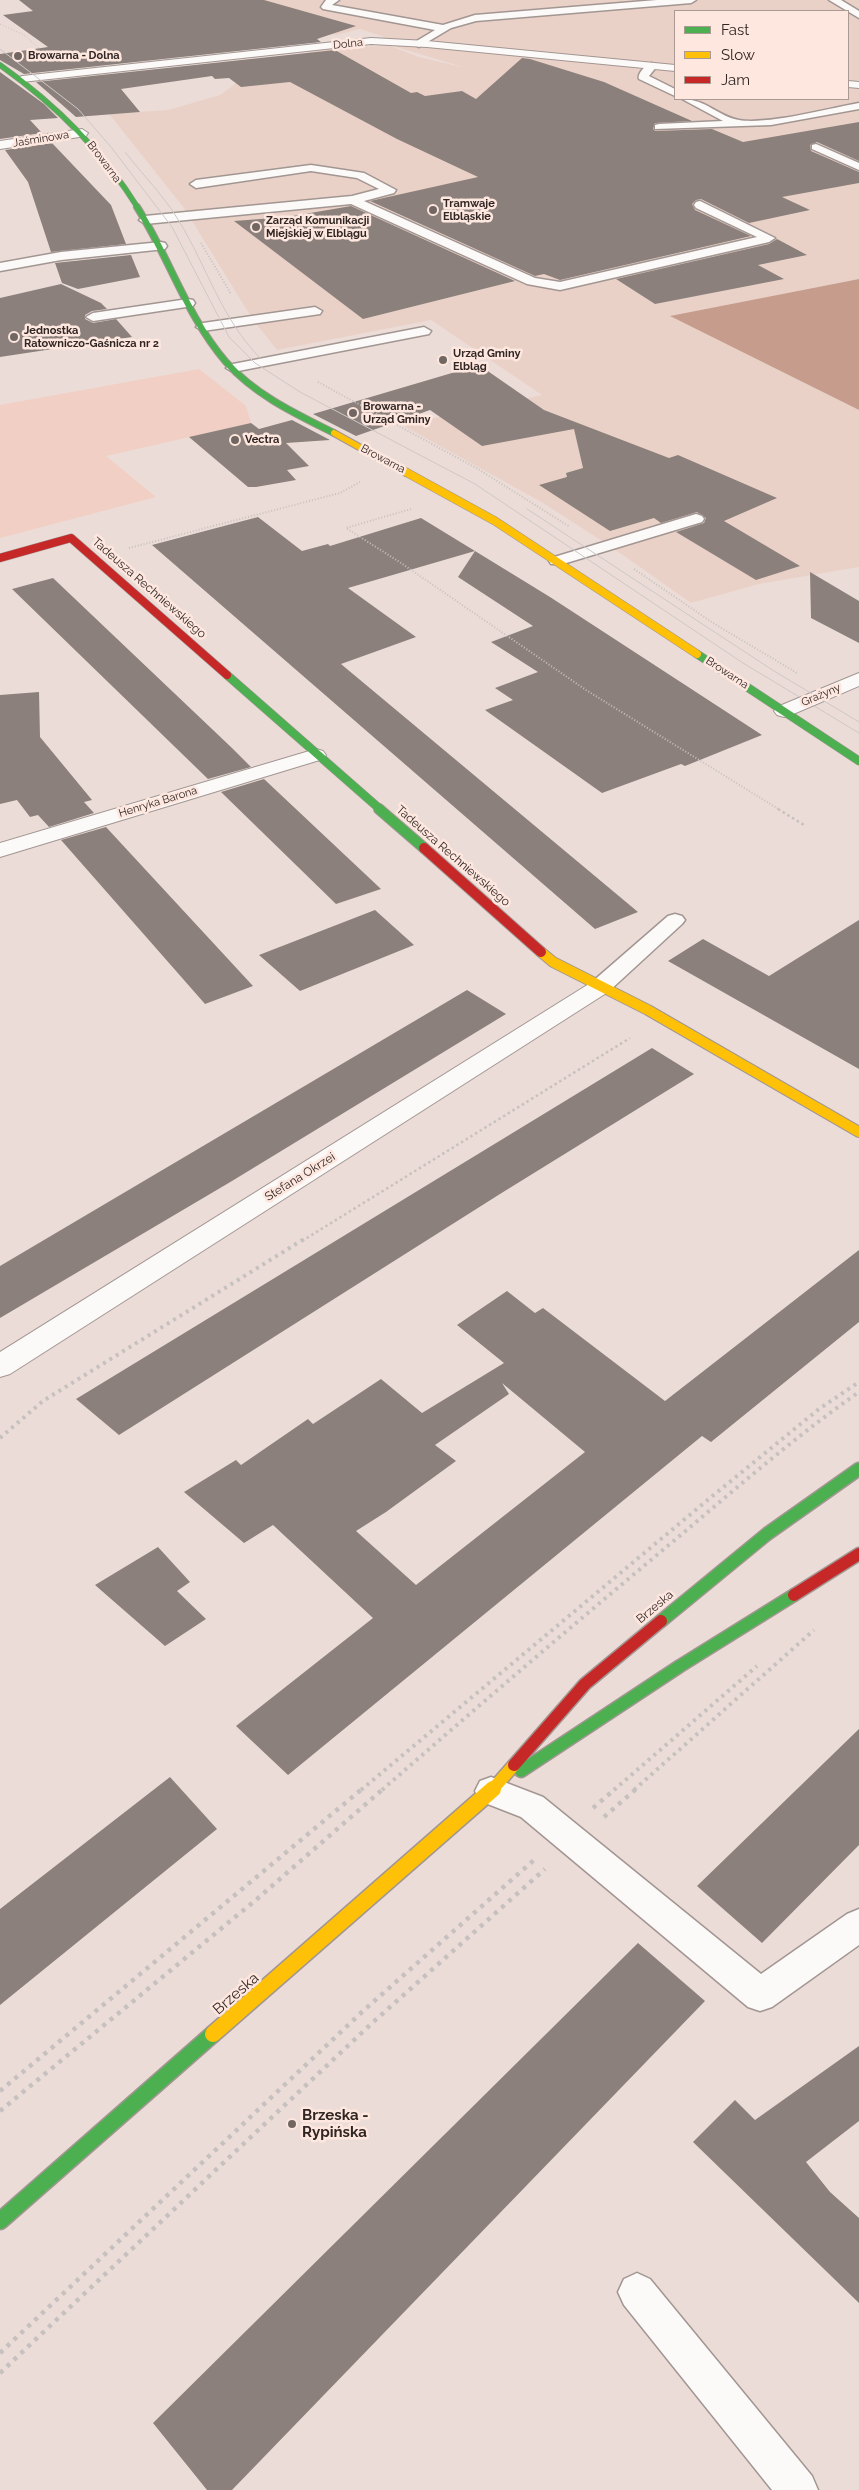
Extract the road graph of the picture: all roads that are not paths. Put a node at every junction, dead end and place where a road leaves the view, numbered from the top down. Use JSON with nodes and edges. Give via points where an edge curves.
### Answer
{"nodes":[{"id":1,"x":334,"y":0,"type":"edge"},
{"id":2,"x":542,"y":0,"type":"edge"},
{"id":3,"x":691,"y":0,"type":"edge"},
{"id":4,"x":834,"y":0,"type":"edge"},
{"id":5,"x":387,"y":8,"type":"dead end"},
{"id":6,"x":558,"y":11,"type":"junction"},
{"id":7,"x":859,"y":15,"type":"edge"},
{"id":8,"x":460,"y":22,"type":"junction"},
{"id":9,"x":442,"y":28,"type":"junction"},
{"id":10,"x":419,"y":44,"type":"junction"},
{"id":11,"x":0,"y":65,"type":"edge"},
{"id":12,"x":652,"y":66,"type":"junction"},
{"id":13,"x":674,"y":68,"type":"edge"},
{"id":14,"x":22,"y":79,"type":"junction"},
{"id":15,"x":673,"y":89,"type":"edge"},
{"id":16,"x":689,"y":100,"type":"edge"},
{"id":17,"x":859,"y":106,"type":"edge"},
{"id":18,"x":762,"y":111,"type":"dead end"},
{"id":19,"x":714,"y":112,"type":"junction"},
{"id":20,"x":771,"y":122,"type":"junction"},
{"id":21,"x":736,"y":124,"type":"junction"},
{"id":22,"x":659,"y":127,"type":"dead end"},
{"id":23,"x":784,"y":130,"type":"dead end"},
{"id":24,"x":82,"y":133,"type":"junction"},
{"id":25,"x":2,"y":143,"type":"edge"},
{"id":26,"x":816,"y":147,"type":"dead end"},
{"id":27,"x":859,"y":167,"type":"edge"},
{"id":28,"x":360,"y":176,"type":"junction"},
{"id":29,"x":322,"y":181,"type":"dead end"},
{"id":30,"x":196,"y":184,"type":"dead end"},
{"id":31,"x":352,"y":200,"type":"junction"},
{"id":32,"x":700,"y":205,"type":"dead end"},
{"id":33,"x":145,"y":220,"type":"junction"},
{"id":34,"x":161,"y":246,"type":"junction"},
{"id":35,"x":0,"y":267,"type":"edge"},
{"id":36,"x":188,"y":303,"type":"junction"},
{"id":37,"x":315,"y":311,"type":"dead end"},
{"id":38,"x":93,"y":317,"type":"dead end"},
{"id":39,"x":202,"y":327,"type":"junction"},
{"id":40,"x":424,"y":331,"type":"dead end"},
{"id":41,"x":233,"y":368,"type":"junction"},
{"id":42,"x":696,"y":519,"type":"dead end"},
{"id":43,"x":0,"y":558,"type":"edge"},
{"id":44,"x":557,"y":562,"type":"junction"},
{"id":45,"x":859,"y":679,"type":"edge"},
{"id":46,"x":784,"y":711,"type":"junction"},
{"id":47,"x":316,"y":755,"type":"junction"},
{"id":48,"x":859,"y":761,"type":"edge"},
{"id":49,"x":0,"y":850,"type":"edge"},
{"id":50,"x":675,"y":920,"type":"dead end"},
{"id":51,"x":600,"y":987,"type":"junction"},
{"id":52,"x":859,"y":1132,"type":"edge"},
{"id":53,"x":0,"y":1366,"type":"edge"},
{"id":54,"x":859,"y":1469,"type":"edge"},
{"id":55,"x":859,"y":1554,"type":"edge"},
{"id":56,"x":491,"y":1791,"type":"junction"},
{"id":57,"x":859,"y":1926,"type":"edge"},
{"id":58,"x":0,"y":2221,"type":"edge"},
{"id":59,"x":637,"y":2292,"type":"dead end"},
{"id":60,"x":798,"y":2490,"type":"edge"}],
"edges":[{"from":1,"to":9,"type":"lane","via":[[326,8]]},
{"from":2,"to":6,"type":"lane"},
{"from":3,"to":6,"type":"lane"},
{"from":4,"to":7,"type":"lane"},
{"from":5,"to":8,"type":"lane"},
{"from":6,"to":8,"type":"lane"},
{"from":8,"to":9,"type":"lane"},
{"from":9,"to":10,"type":"lane"},
{"from":10,"to":12,"type":"street","name":"Dolna"},
{"from":10,"to":14,"type":"street","name":"Dolna","via":[[352,43]]},
{"from":11,"to":14,"type":"main road","name":"Browarna"},
{"from":12,"to":13,"type":"street","name":"Dolna"},
{"from":12,"to":15,"type":"lane","via":[[643,77]]},
{"from":14,"to":24,"type":"main road","name":"Browarna"},
{"from":16,"to":19,"type":"lane"},
{"from":17,"to":20,"type":"lane"},
{"from":18,"to":19,"type":"lane"},
{"from":19,"to":21,"type":"lane"},
{"from":20,"to":21,"type":"lane"},
{"from":20,"to":23,"type":"lane"},
{"from":21,"to":22,"type":"lane"},
{"from":24,"to":25,"type":"street","name":"Jaśminowa"},
{"from":24,"to":33,"type":"main road","name":"Browarna"},
{"from":26,"to":27,"type":"lane"},
{"from":28,"to":29,"type":"lane"},
{"from":28,"to":30,"type":"lane","via":[[312,168]]},
{"from":28,"to":31,"type":"lane","via":[[390,190]]},
{"from":31,"to":32,"type":"lane","via":[[532,281],[560,286],[770,238]]},
{"from":31,"to":33,"type":"lane"},
{"from":33,"to":34,"type":"main road","name":"Browarna"},
{"from":34,"to":35,"type":"lane","via":[[42,258]]},
{"from":34,"to":36,"type":"main road","name":"Browarna"},
{"from":36,"to":38,"type":"lane"},
{"from":36,"to":39,"type":"main road","name":"Browarna"},
{"from":37,"to":39,"type":"lane"},
{"from":39,"to":41,"type":"main road","name":"Browarna"},
{"from":40,"to":41,"type":"lane"},
{"from":41,"to":44,"type":"main road","name":"Browarna","via":[[282,404],[452,497]]},
{"from":42,"to":44,"type":"lane"},
{"from":43,"to":47,"type":"main road","name":"Tadeusza Rechniewskiego","via":[[71,538]]},
{"from":44,"to":46,"type":"main road","name":"Browarna"},
{"from":45,"to":46,"type":"street","name":"Grażyny"},
{"from":46,"to":48,"type":"main road","name":"Browarna"},
{"from":47,"to":49,"type":"street","name":"Henryka Barona"},
{"from":47,"to":51,"type":"main road","name":"Tadeusza Rechniewskiego","via":[[553,962]]},
{"from":50,"to":51,"type":"lane"},
{"from":51,"to":52,"type":"main road","name":"Tadeusza Rechniewskiego","via":[[662,1018]]},
{"from":51,"to":53,"type":"street","name":"Stefana Okrzei"},
{"from":54,"to":56,"type":"main road","name":"Brzeska","via":[[767,1534],[585,1684]]},
{"from":55,"to":56,"type":"main road","name":"Brzeska","via":[[680,1666]]},
{"from":56,"to":57,"type":"lane","via":[[532,1807],[760,1996]]},
{"from":56,"to":58,"type":"main road","name":"Brzeska"},
{"from":59,"to":60,"type":"lane"}]}
